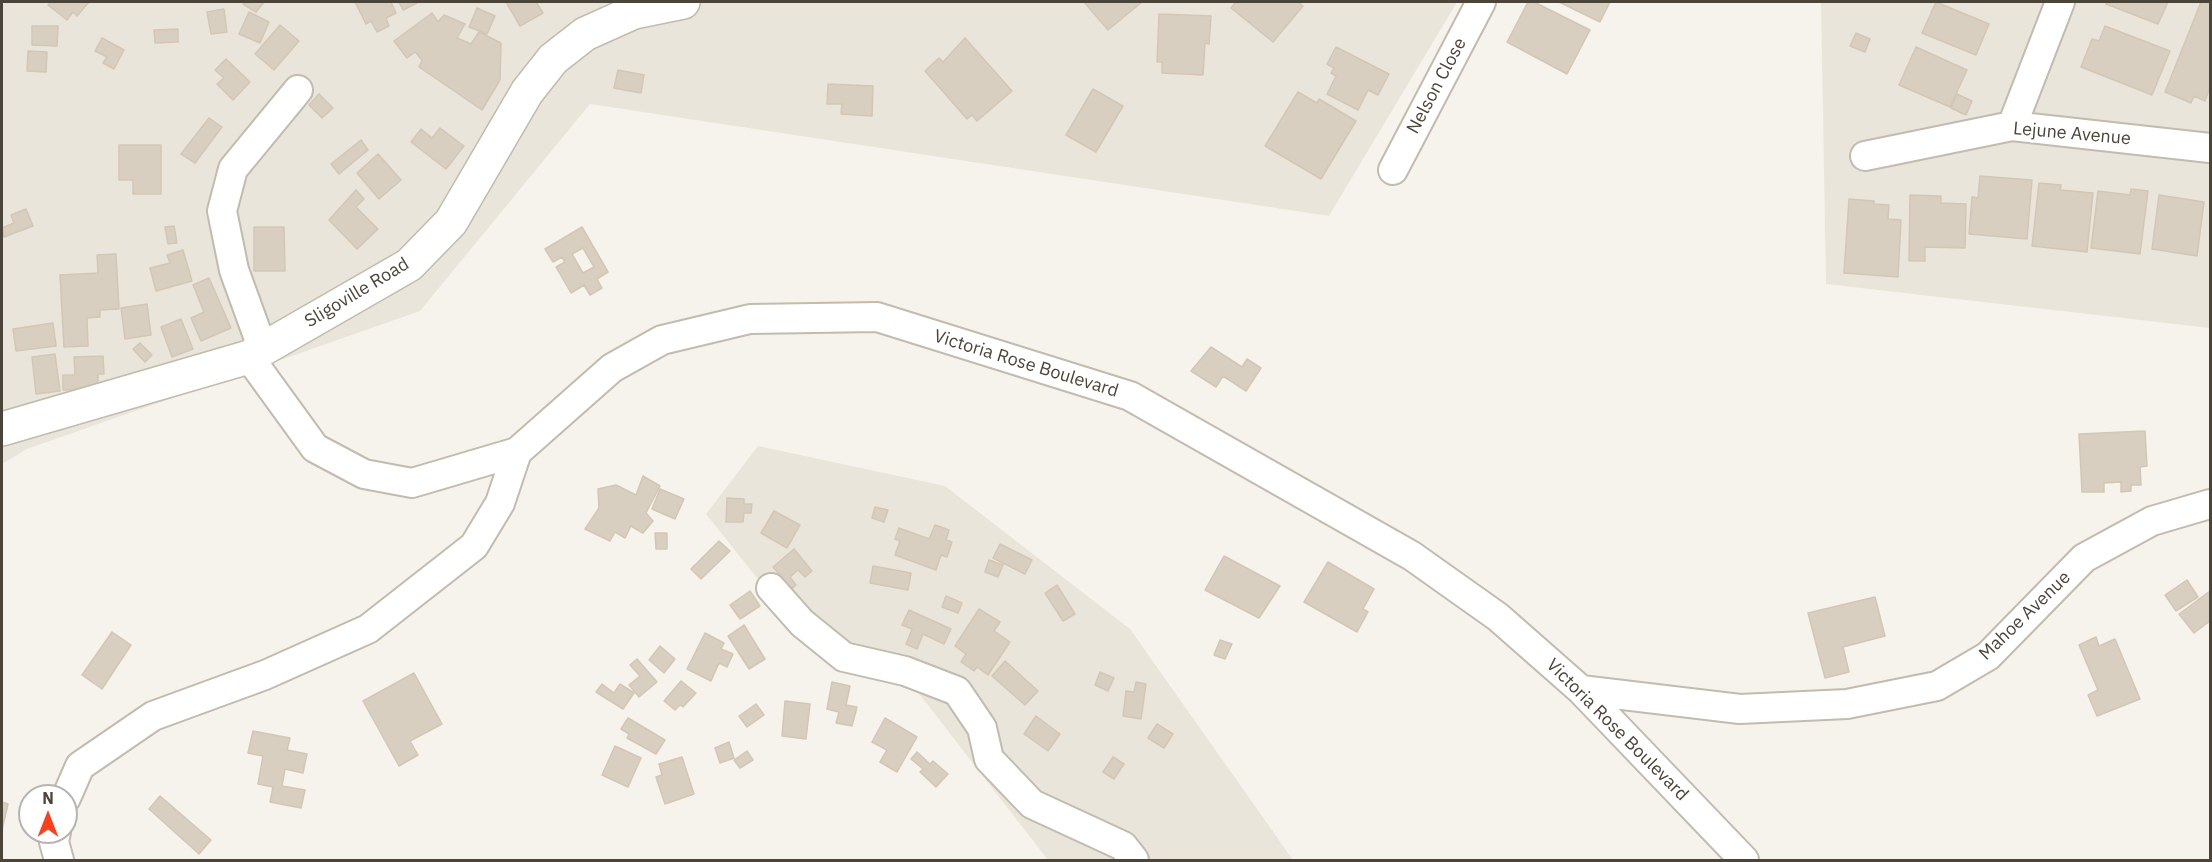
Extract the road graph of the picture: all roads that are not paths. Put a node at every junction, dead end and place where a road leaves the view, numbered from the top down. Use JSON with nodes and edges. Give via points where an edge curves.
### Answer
{"nodes":[{"id":1,"x":683,"y":2,"type":"edge"},
{"id":2,"x":1481,"y":2,"type":"edge"},
{"id":3,"x":2060,"y":2,"type":"edge"},
{"id":4,"x":624,"y":7,"type":"edge"},
{"id":5,"x":298,"y":90,"type":"dead end"},
{"id":6,"x":2012,"y":126,"type":"junction"},
{"id":7,"x":2211,"y":148,"type":"edge"},
{"id":8,"x":1865,"y":156,"type":"dead end"},
{"id":9,"x":1392,"y":170,"type":"dead end"},
{"id":10,"x":256,"y":354,"type":"junction"},
{"id":11,"x":2,"y":429,"type":"edge"},
{"id":12,"x":517,"y":452,"type":"junction"},
{"id":13,"x":2211,"y":504,"type":"edge"},
{"id":14,"x":771,"y":588,"type":"dead end"},
{"id":15,"x":1581,"y":690,"type":"junction"},
{"id":16,"x":72,"y":784,"type":"edge"},
{"id":17,"x":55,"y":844,"type":"edge"},
{"id":18,"x":59,"y":861,"type":"edge"},
{"id":19,"x":1134,"y":861,"type":"edge"},
{"id":20,"x":1744,"y":861,"type":"edge"}],
"edges":[{"from":1,"to":4,"type":"street","name":"Sligoville Road"},
{"from":2,"to":9,"type":"street","name":"Nelson Close"},
{"from":3,"to":6,"type":"street"},
{"from":4,"to":10,"type":"street","name":"Sligoville Road","via":[[553,59],[527,92],[451,222],[409,265]]},
{"from":5,"to":10,"type":"street","name":"Victoria Rose Boulevard","via":[[233,169],[222,211]]},
{"from":6,"to":7,"type":"street","name":"Lejune Avenue"},
{"from":6,"to":8,"type":"street","name":"Lejune Avenue"},
{"from":10,"to":11,"type":"street","name":"Sligoville Road"},
{"from":10,"to":12,"type":"street","name":"Victoria Rose Boulevard","via":[[315,448],[364,474],[412,483]]},
{"from":12,"to":15,"type":"street","name":"Victoria Rose Boulevard","via":[[612,369],[662,340],[750,319],[877,317],[1130,396],[1412,556],[1498,617]]},
{"from":12,"to":16,"type":"street","via":[[500,503],[474,546],[368,629],[265,675],[153,717],[80,766]]},
{"from":13,"to":15,"type":"street","name":"Mahoe Avenue","via":[[2152,521],[2084,558],[1988,656],[1937,686],[1847,704],[1740,709]]},
{"from":14,"to":19,"type":"street","via":[[802,623],[844,657],[905,671],[957,691],[982,728],[989,759],[1032,804],[1123,846]]},
{"from":15,"to":20,"type":"street","name":"Victoria Rose Boulevard"},
{"from":17,"to":18,"type":"street"}]}
